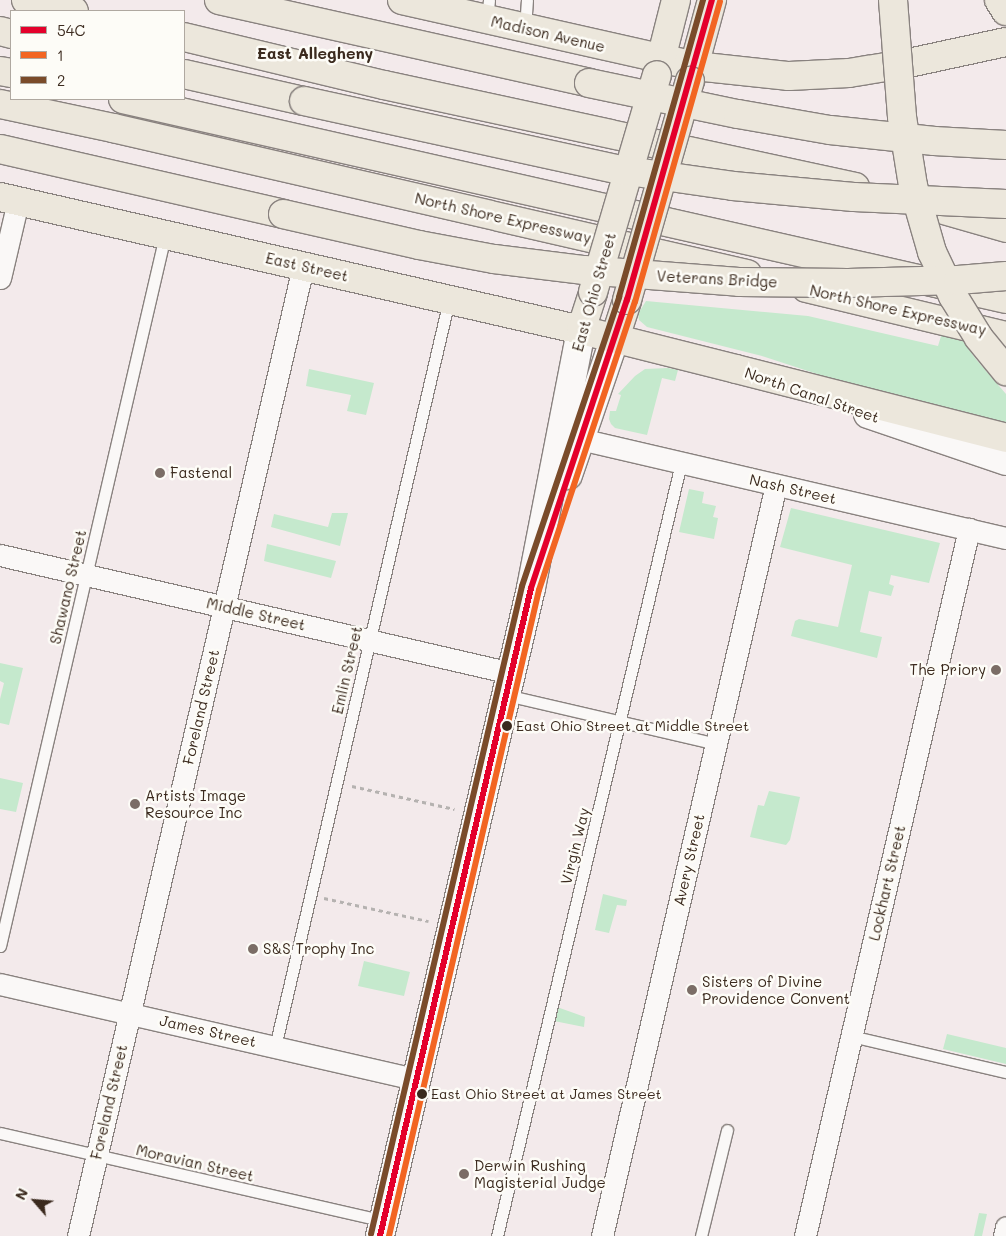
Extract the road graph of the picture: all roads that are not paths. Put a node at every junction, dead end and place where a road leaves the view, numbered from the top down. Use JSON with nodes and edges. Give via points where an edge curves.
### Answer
{"nodes":[{"id":1,"x":26,"y":0,"type":"edge"},
{"id":2,"x":219,"y":0,"type":"edge"},
{"id":3,"x":402,"y":0,"type":"edge"},
{"id":4,"x":527,"y":0,"type":"edge"},
{"id":5,"x":676,"y":0,"type":"edge"},
{"id":6,"x":712,"y":0,"type":"edge"},
{"id":7,"x":893,"y":0,"type":"edge"},
{"id":8,"x":999,"y":0,"type":"edge"},
{"id":9,"x":432,"y":3,"type":"edge"},
{"id":10,"x":70,"y":10,"type":"edge"},
{"id":11,"x":488,"y":10,"type":"edge"},
{"id":12,"x":1006,"y":11,"type":"edge"},
{"id":13,"x":525,"y":28,"type":"junction"},
{"id":14,"x":185,"y":37,"type":"edge"},
{"id":15,"x":1006,"y":42,"type":"edge"},
{"id":16,"x":659,"y":67,"type":"junction"},
{"id":17,"x":185,"y":74,"type":"edge"},
{"id":18,"x":692,"y":74,"type":"junction"},
{"id":19,"x":127,"y":100,"type":"edge"},
{"id":20,"x":0,"y":104,"type":"edge"},
{"id":21,"x":1006,"y":145,"type":"edge"},
{"id":22,"x":0,"y":149,"type":"edge"},
{"id":23,"x":9,"y":199,"type":"edge"},
{"id":24,"x":1006,"y":204,"type":"edge"},
{"id":25,"x":1006,"y":228,"type":"edge"},
{"id":26,"x":165,"y":235,"type":"junction"},
{"id":27,"x":303,"y":266,"type":"junction"},
{"id":28,"x":1006,"y":276,"type":"edge"},
{"id":29,"x":0,"y":278,"type":"edge"},
{"id":30,"x":1006,"y":299,"type":"edge"},
{"id":31,"x":448,"y":300,"type":"junction"},
{"id":32,"x":582,"y":330,"type":"junction"},
{"id":33,"x":1006,"y":336,"type":"edge"},
{"id":34,"x":615,"y":338,"type":"junction"},
{"id":35,"x":736,"y":369,"type":"junction"},
{"id":36,"x":1006,"y":371,"type":"edge"},
{"id":37,"x":1006,"y":438,"type":"edge"},
{"id":38,"x":580,"y":439,"type":"junction"},
{"id":39,"x":1006,"y":461,"type":"edge"},
{"id":40,"x":681,"y":462,"type":"junction"},
{"id":41,"x":776,"y":485,"type":"junction"},
{"id":42,"x":969,"y":529,"type":"junction"},
{"id":43,"x":1006,"y":538,"type":"edge"},
{"id":44,"x":0,"y":555,"type":"edge"},
{"id":45,"x":86,"y":575,"type":"junction"},
{"id":46,"x":532,"y":588,"type":"junction"},
{"id":47,"x":224,"y":607,"type":"junction"},
{"id":48,"x":370,"y":640,"type":"junction"},
{"id":49,"x":509,"y":684,"type":"junction"},
{"id":50,"x":621,"y":721,"type":"junction"},
{"id":51,"x":716,"y":744,"type":"junction"},
{"id":52,"x":0,"y":946,"type":"edge"},
{"id":53,"x":0,"y":984,"type":"edge"},
{"id":54,"x":130,"y":1013,"type":"junction"},
{"id":55,"x":851,"y":1036,"type":"junction"},
{"id":56,"x":275,"y":1047,"type":"junction"},
{"id":57,"x":1006,"y":1072,"type":"edge"},
{"id":58,"x":416,"y":1079,"type":"junction"},
{"id":59,"x":727,"y":1130,"type":"dead end"},
{"id":60,"x":0,"y":1133,"type":"edge"},
{"id":61,"x":97,"y":1155,"type":"junction"},
{"id":62,"x":1006,"y":1227,"type":"edge"},
{"id":63,"x":381,"y":1229,"type":"edge"},
{"id":64,"x":78,"y":1236,"type":"edge"},
{"id":65,"x":497,"y":1236,"type":"edge"},
{"id":66,"x":602,"y":1236,"type":"edge"},
{"id":67,"x":700,"y":1236,"type":"edge"},
{"id":68,"x":805,"y":1236,"type":"edge"},
{"id":69,"x":1004,"y":1236,"type":"edge"}],
"edges":[{"from":1,"to":10,"type":"main road"},
{"from":2,"to":21,"type":"main road","bridge":true,"via":[[738,114],[830,130]]},
{"from":3,"to":9,"type":"main road","name":"Madison Avenue"},
{"from":4,"to":13,"type":"lane"},
{"from":5,"to":16,"type":"main road","name":"East Ohio Street"},
{"from":6,"to":18,"type":"main road","name":"East Ohio Street"},
{"from":7,"to":36,"type":"main road","bridge":true,"via":[[902,117],[913,186],[932,252],[953,296],[979,338]]},
{"from":8,"to":12,"type":"main road"},
{"from":9,"to":11,"type":"main road","name":"Madison Avenue"},
{"from":11,"to":13,"type":"main road","name":"Madison Avenue"},
{"from":13,"to":16,"type":"main road","name":"Madison Avenue"},
{"from":14,"to":25,"type":"main road","via":[[412,91],[874,191]]},
{"from":15,"to":18,"type":"main road","name":"Madison Avenue","via":[[849,72],[789,76]]},
{"from":16,"to":18,"type":"main road","name":"Madison Avenue"},
{"from":16,"to":32,"type":"main road","name":"East Ohio Street","bridge":true},
{"from":17,"to":24,"type":"main road","bridge":true,"via":[[506,146],[640,172],[732,186],[854,198]]},
{"from":18,"to":34,"type":"main road","name":"East Ohio Street","bridge":true},
{"from":19,"to":30,"type":"main road"},
{"from":20,"to":33,"type":"main road","name":"North Shore Expressway"},
{"from":22,"to":28,"type":"main road","name":"Veterans Bridge","bridge":true,"via":[[419,245],[494,259],[584,270],[739,282],[848,283]]},
{"from":23,"to":26,"type":"main road","name":"East Street"},
{"from":23,"to":29,"type":"street"},
{"from":26,"to":27,"type":"main road","name":"East Street"},
{"from":26,"to":45,"type":"lane","name":"Shawano Street"},
{"from":27,"to":31,"type":"main road","name":"East Street"},
{"from":27,"to":47,"type":"street","name":"Foreland Street"},
{"from":31,"to":32,"type":"main road","name":"East Street"},
{"from":31,"to":48,"type":"lane","name":"Emlin Street"},
{"from":32,"to":34,"type":"main road","name":"East Street"},
{"from":32,"to":46,"type":"main road","name":"East Ohio Street"},
{"from":34,"to":35,"type":"main road","name":"North Canal Street"},
{"from":34,"to":38,"type":"main road","name":"East Ohio Street"},
{"from":35,"to":37,"type":"main road"},
{"from":35,"to":39,"type":"main road","name":"North Canal Street"},
{"from":38,"to":40,"type":"street","name":"Nash Street"},
{"from":38,"to":46,"type":"main road","name":"East Ohio Street"},
{"from":40,"to":41,"type":"street","name":"Nash Street"},
{"from":40,"to":50,"type":"lane","name":"Virgin Way"},
{"from":41,"to":42,"type":"street","name":"Nash Street"},
{"from":41,"to":51,"type":"street","name":"Avery Street"},
{"from":42,"to":43,"type":"street","name":"Nash Street"},
{"from":42,"to":55,"type":"street","name":"Lockhart Street"},
{"from":44,"to":45,"type":"street","name":"Middle Street"},
{"from":45,"to":47,"type":"street","name":"Middle Street"},
{"from":45,"to":52,"type":"lane","name":"Shawano Street"},
{"from":46,"to":49,"type":"main road","name":"East Ohio Street"},
{"from":47,"to":48,"type":"street","name":"Middle Street"},
{"from":47,"to":54,"type":"street","name":"Foreland Street"},
{"from":48,"to":49,"type":"street","name":"Middle Street"},
{"from":48,"to":56,"type":"lane","name":"Emlin Street"},
{"from":49,"to":50,"type":"lane","name":"Middle Street"},
{"from":49,"to":58,"type":"main road","name":"East Ohio Street"},
{"from":50,"to":51,"type":"lane","name":"Middle Street"},
{"from":50,"to":65,"type":"lane","name":"Virgin Way"},
{"from":51,"to":66,"type":"street","name":"Avery Street"},
{"from":53,"to":54,"type":"street","name":"James Street"},
{"from":54,"to":56,"type":"street","name":"James Street"},
{"from":54,"to":61,"type":"street","name":"Foreland Street"},
{"from":55,"to":57,"type":"lane"},
{"from":55,"to":68,"type":"street","name":"Lockhart Street"},
{"from":56,"to":58,"type":"street","name":"James Street"},
{"from":58,"to":63,"type":"main road","name":"East Ohio Street"},
{"from":59,"to":67,"type":"lane"},
{"from":60,"to":61,"type":"lane","name":"Moravian Street"},
{"from":61,"to":63,"type":"lane","name":"Moravian Street"},
{"from":61,"to":64,"type":"street","name":"Foreland Street"},
{"from":62,"to":69,"type":"street"}]}
